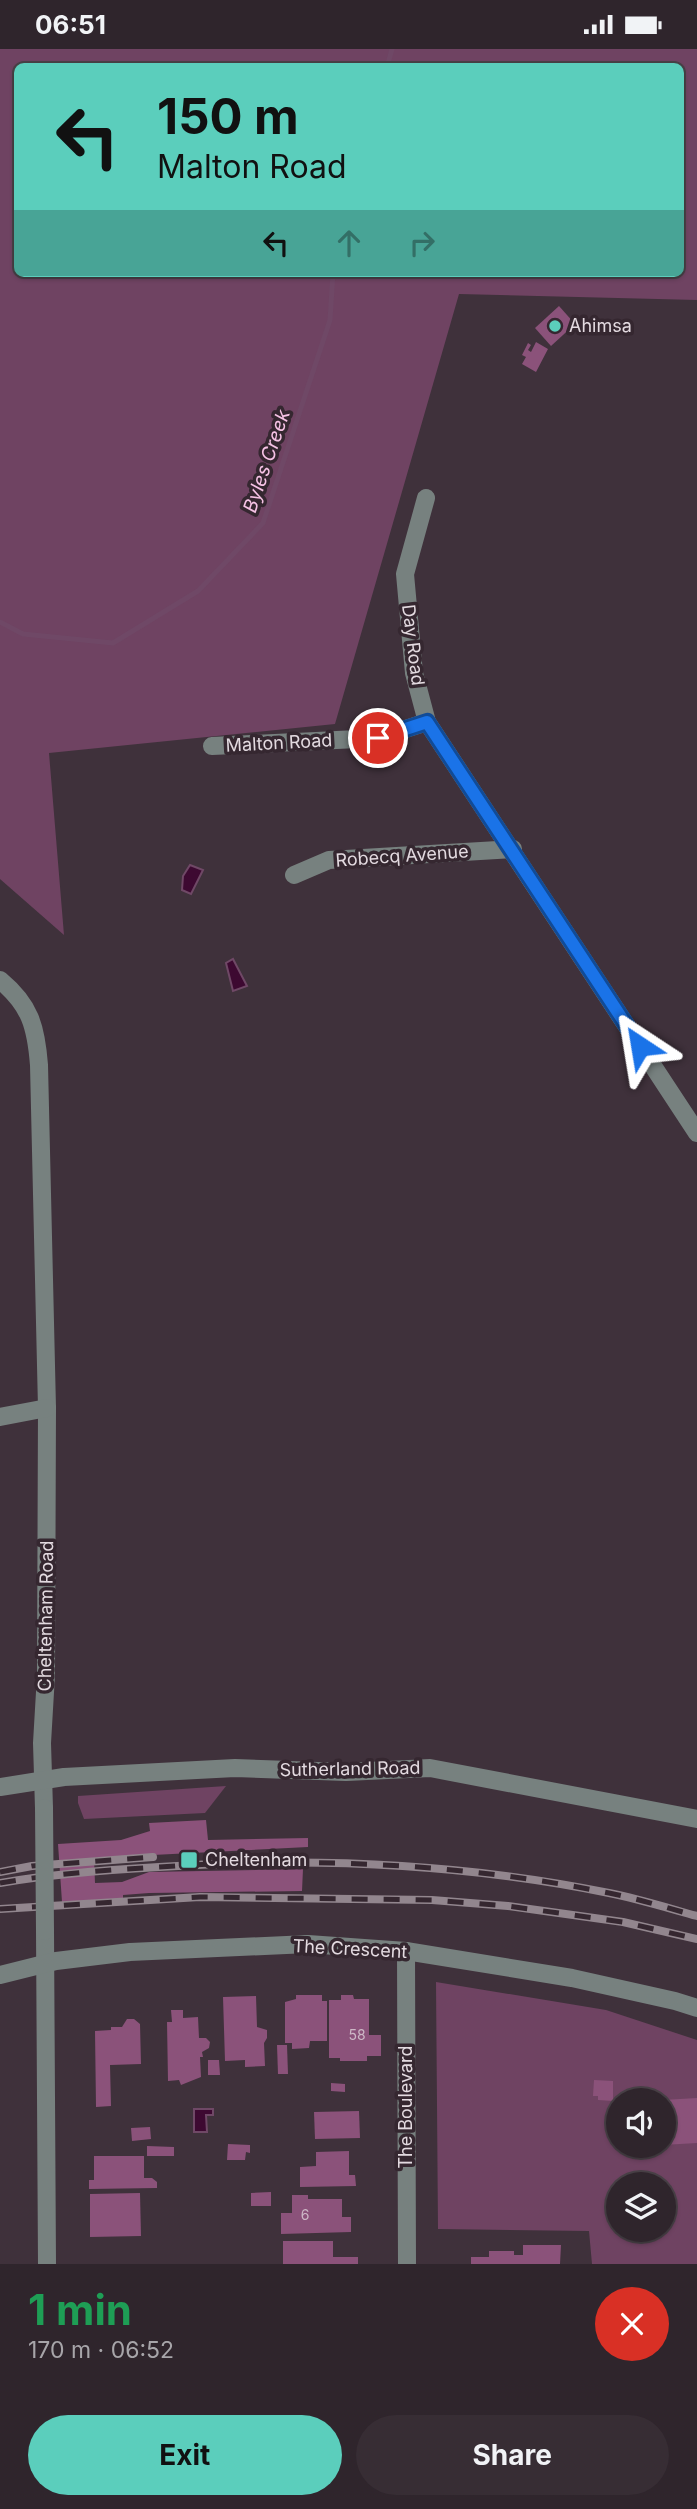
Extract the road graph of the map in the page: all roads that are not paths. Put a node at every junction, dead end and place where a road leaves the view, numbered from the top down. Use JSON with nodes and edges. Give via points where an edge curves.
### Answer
{"nodes":[{"id":1,"x":426,"y":498,"type":"dead end"},
{"id":2,"x":427,"y":722,"type":"junction"},
{"id":3,"x":212,"y":746,"type":"dead end"},
{"id":4,"x":513,"y":849,"type":"junction"},
{"id":5,"x":294,"y":875,"type":"dead end"},
{"id":6,"x":0,"y":979,"type":"edge"},
{"id":7,"x":697,"y":1133,"type":"edge"},
{"id":8,"x":47,"y":1408,"type":"junction"},
{"id":9,"x":0,"y":1416,"type":"edge"},
{"id":10,"x":44,"y":1780,"type":"junction"},
{"id":11,"x":0,"y":1787,"type":"edge"},
{"id":12,"x":697,"y":1819,"type":"edge"},
{"id":13,"x":405,"y":1951,"type":"junction"},
{"id":14,"x":44,"y":1964,"type":"junction"},
{"id":15,"x":0,"y":1975,"type":"edge"},
{"id":16,"x":697,"y":2008,"type":"edge"},
{"id":17,"x":47,"y":2264,"type":"edge"},
{"id":18,"x":407,"y":2264,"type":"edge"}],
"edges":[{"from":1,"to":2,"type":"street","name":"Day Road","via":[[405,574],[414,673]]},
{"from":2,"to":3,"type":"street","name":"Malton Road","via":[[378,738]]},
{"from":2,"to":4,"type":"street","name":"Day Road"},
{"from":4,"to":5,"type":"street","name":"Robecq Avenue","via":[[329,860]]},
{"from":4,"to":7,"type":"street","name":"Day Road"},
{"from":6,"to":8,"type":"street","name":"Cheltenham Road","via":[[27,1010],[36,1031]]},
{"from":8,"to":9,"type":"street"},
{"from":8,"to":10,"type":"street","name":"Cheltenham Road"},
{"from":10,"to":11,"type":"street","name":"Sutherland Road"},
{"from":10,"to":12,"type":"street","name":"Sutherland Road","via":[[235,1768],[346,1772],[430,1768]]},
{"from":10,"to":14,"type":"street","name":"Cheltenham Road","bridge":true},
{"from":13,"to":14,"type":"street","name":"The Crescent","via":[[247,1945],[130,1952]]},
{"from":13,"to":16,"type":"street","name":"The Crescent","via":[[572,1978]]},
{"from":13,"to":18,"type":"street","name":"The Boulevard"},
{"from":14,"to":15,"type":"street","name":"The Crescent"},
{"from":14,"to":17,"type":"street","name":"Cheltenham Road"}]}
